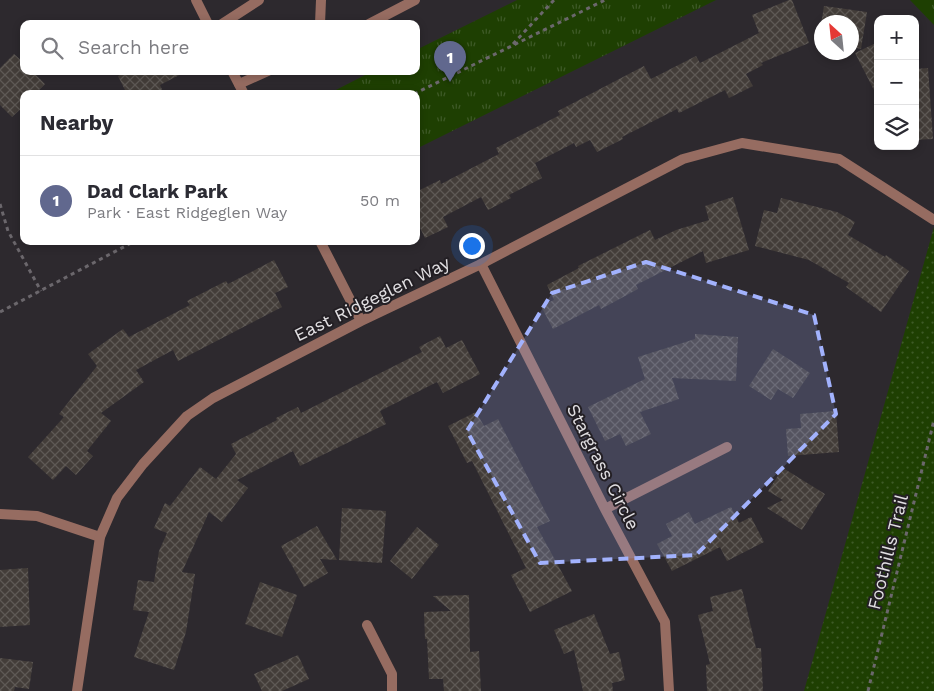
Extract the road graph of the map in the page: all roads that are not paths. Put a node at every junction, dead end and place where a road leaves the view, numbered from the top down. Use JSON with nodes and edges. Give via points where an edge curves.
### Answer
{"nodes":[{"id":1,"x":196,"y":0,"type":"edge"},
{"id":2,"x":259,"y":0,"type":"edge"},
{"id":3,"x":321,"y":0,"type":"edge"},
{"id":4,"x":416,"y":0,"type":"edge"},
{"id":5,"x":206,"y":20,"type":"edge"},
{"id":6,"x":228,"y":20,"type":"edge"},
{"id":7,"x":320,"y":20,"type":"edge"},
{"id":8,"x":377,"y":20,"type":"edge"},
{"id":9,"x":234,"y":75,"type":"edge"},
{"id":10,"x":262,"y":75,"type":"edge"},
{"id":11,"x":242,"y":89,"type":"edge"},
{"id":12,"x":934,"y":220,"type":"edge"},
{"id":13,"x":322,"y":245,"type":"edge"},
{"id":14,"x":481,"y":264,"type":"junction"},
{"id":15,"x":361,"y":321,"type":"junction"},
{"id":16,"x":727,"y":447,"type":"dead end"},
{"id":17,"x":605,"y":509,"type":"junction"},
{"id":18,"x":0,"y":514,"type":"edge"},
{"id":19,"x":100,"y":537,"type":"junction"},
{"id":20,"x":367,"y":625,"type":"dead end"},
{"id":21,"x":77,"y":691,"type":"edge"},
{"id":22,"x":392,"y":691,"type":"edge"},
{"id":23,"x":669,"y":691,"type":"edge"}],
"edges":[{"from":1,"to":5,"type":"street"},
{"from":2,"to":6,"type":"street"},
{"from":3,"to":7,"type":"street"},
{"from":4,"to":8,"type":"street"},
{"from":9,"to":11,"type":"street"},
{"from":10,"to":11,"type":"street"},
{"from":12,"to":14,"type":"street","name":"East Ridgeglen Way","via":[[839,159],[742,143],[683,159]]},
{"from":13,"to":15,"type":"street"},
{"from":14,"to":15,"type":"street","name":"East Ridgeglen Way"},
{"from":14,"to":17,"type":"street","name":"Stargrass Circle"},
{"from":15,"to":19,"type":"street","name":"East Ridgeglen Way","via":[[213,398],[187,416],[117,498]]},
{"from":16,"to":17,"type":"street"},
{"from":17,"to":23,"type":"street","name":"Stargrass Circle","via":[[665,622]]},
{"from":18,"to":19,"type":"street","via":[[37,516]]},
{"from":19,"to":21,"type":"street","name":"East Ridgeglen Way"},
{"from":20,"to":22,"type":"street","via":[[392,674]]}]}
